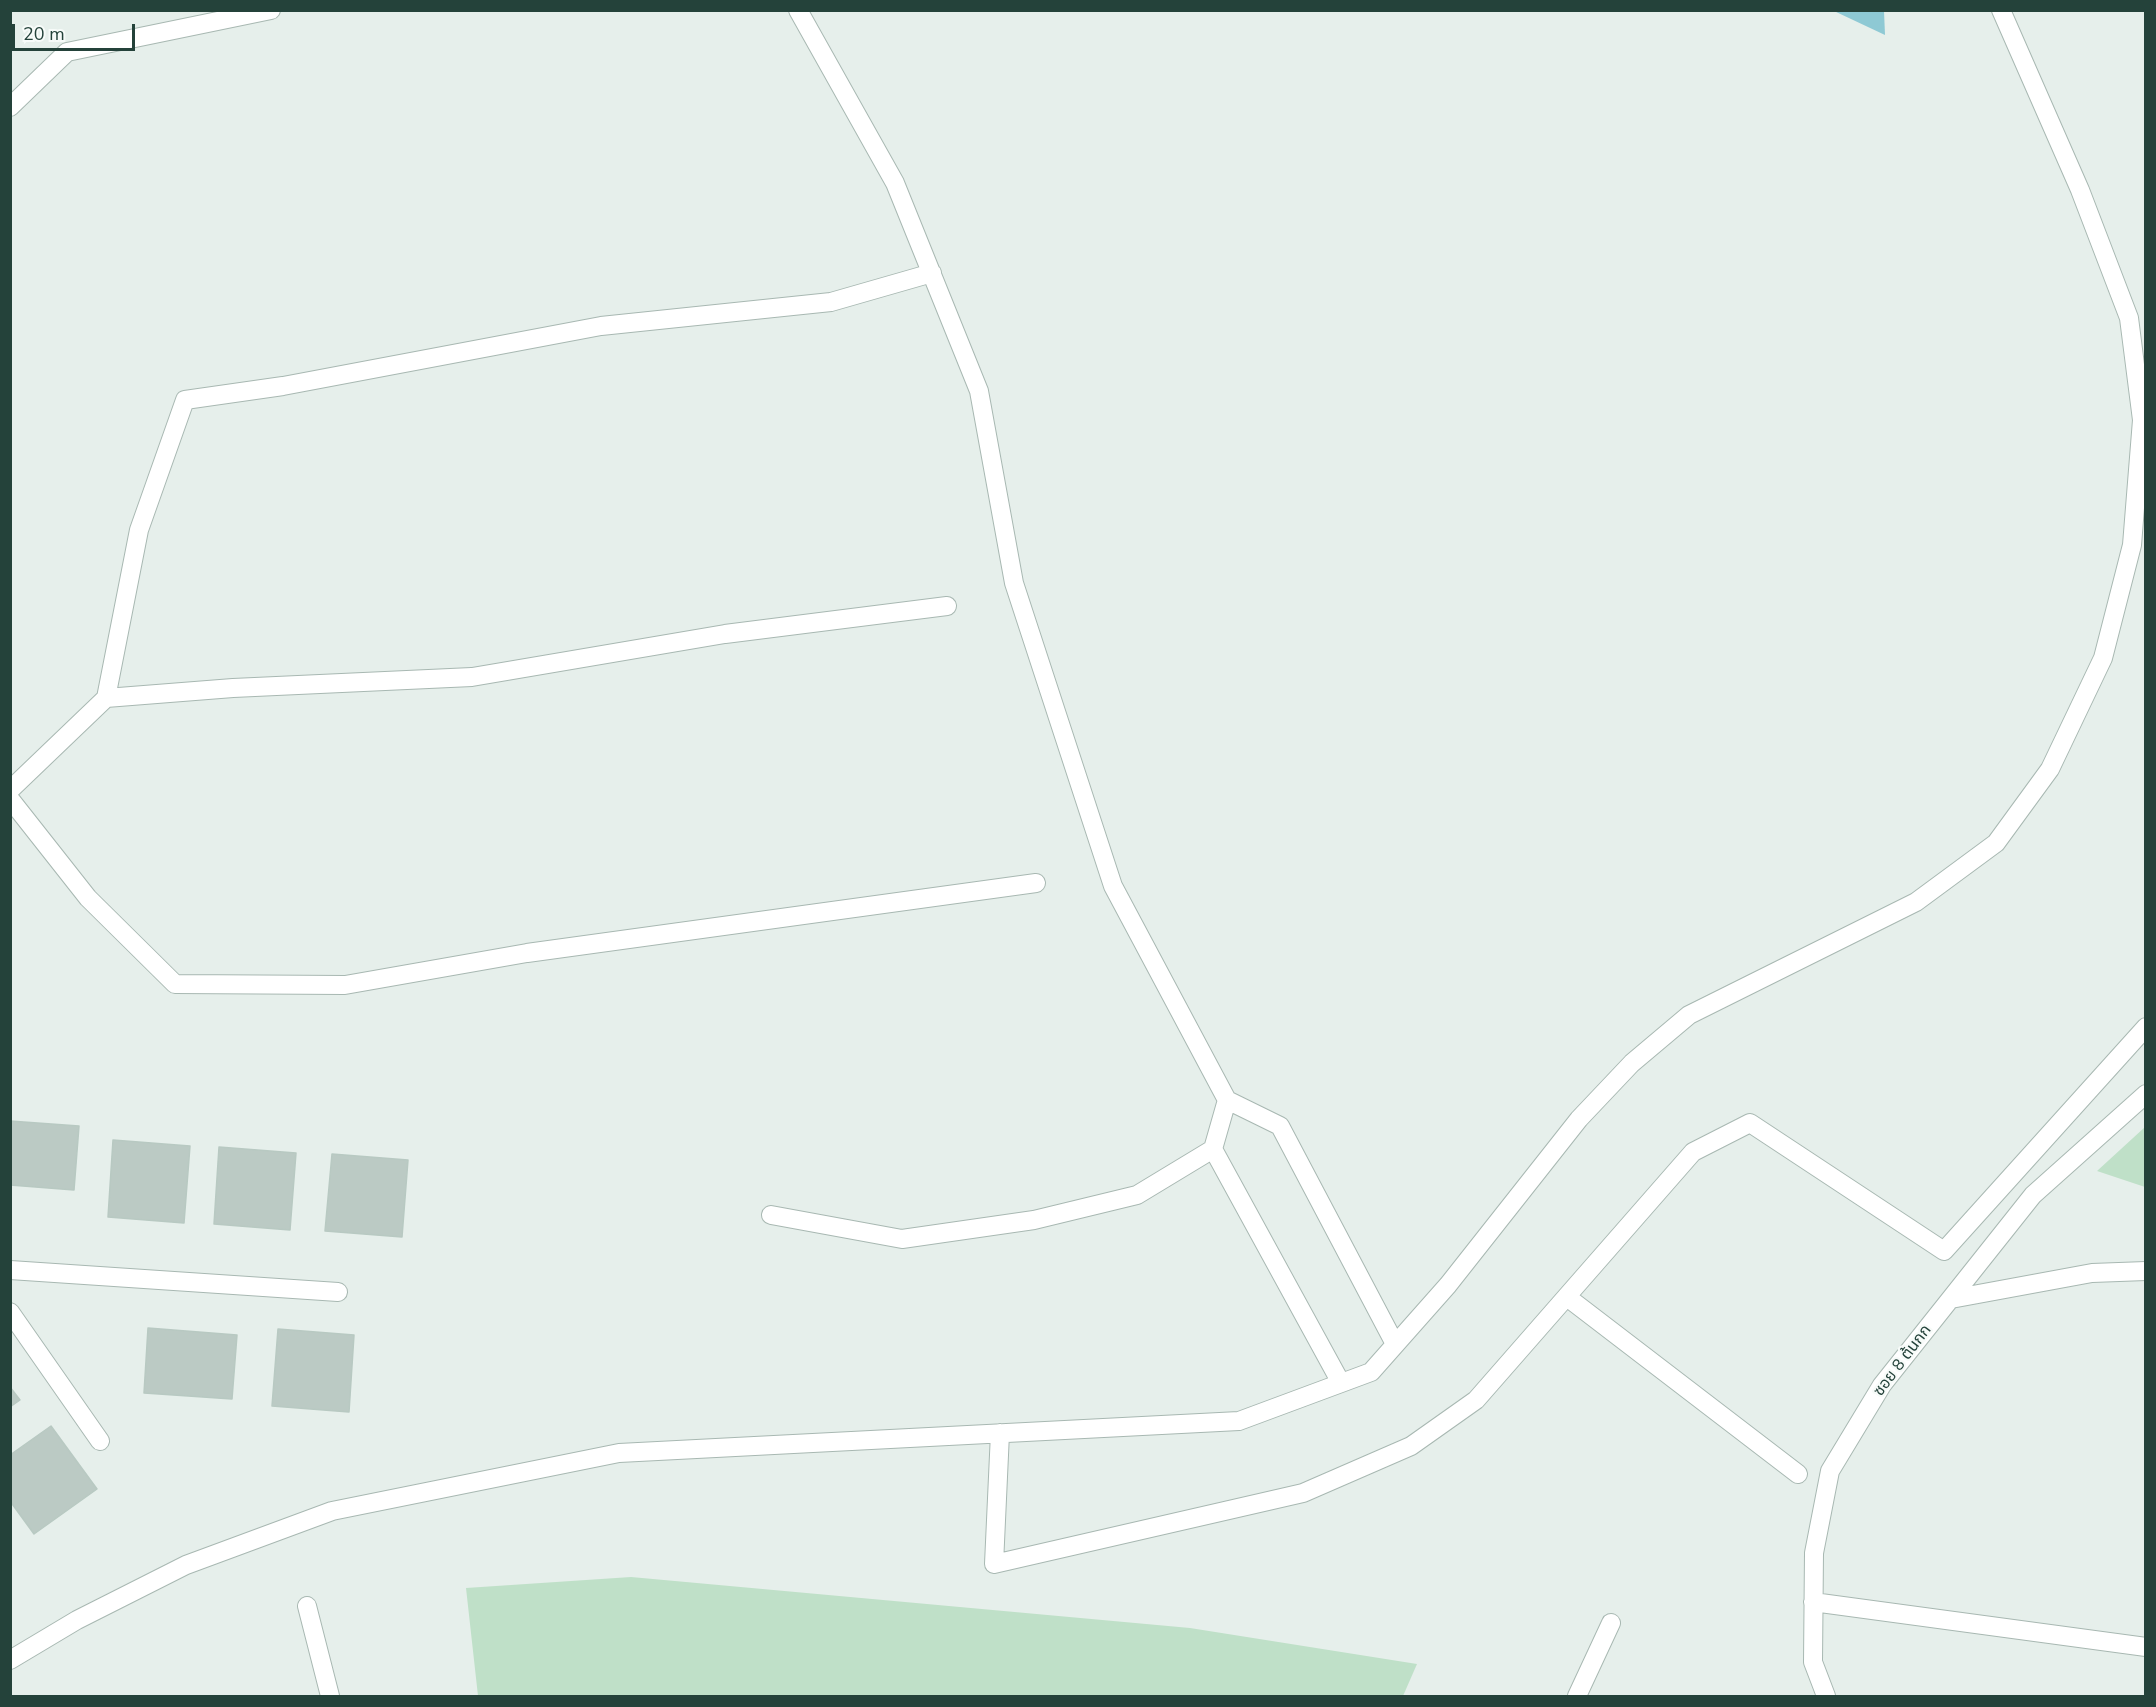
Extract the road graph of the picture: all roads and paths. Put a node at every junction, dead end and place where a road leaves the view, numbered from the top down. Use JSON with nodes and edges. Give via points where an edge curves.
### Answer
{"nodes":[{"id":1,"x":271,"y":10,"type":"edge"},
{"id":2,"x":798,"y":10,"type":"edge"},
{"id":3,"x":2001,"y":10,"type":"edge"},
{"id":4,"x":10,"y":107,"type":"edge"},
{"id":5,"x":932,"y":273,"type":"junction"},
{"id":6,"x":947,"y":606,"type":"dead end"},
{"id":7,"x":106,"y":698,"type":"junction"},
{"id":8,"x":10,"y":790,"type":"edge"},
{"id":9,"x":10,"y":800,"type":"edge"},
{"id":10,"x":1036,"y":884,"type":"dead end"},
{"id":11,"x":2145,"y":1027,"type":"edge"},
{"id":12,"x":2145,"y":1094,"type":"edge"},
{"id":13,"x":1227,"y":1100,"type":"junction"},
{"id":14,"x":1213,"y":1149,"type":"junction"},
{"id":15,"x":771,"y":1215,"type":"dead end"},
{"id":16,"x":10,"y":1270,"type":"edge"},
{"id":17,"x":2145,"y":1271,"type":"edge"},
{"id":18,"x":338,"y":1292,"type":"dead end"},
{"id":19,"x":1567,"y":1297,"type":"junction"},
{"id":20,"x":1951,"y":1299,"type":"junction"},
{"id":21,"x":10,"y":1312,"type":"edge"},
{"id":22,"x":1395,"y":1344,"type":"junction"},
{"id":23,"x":1341,"y":1383,"type":"junction"},
{"id":24,"x":1000,"y":1433,"type":"junction"},
{"id":25,"x":100,"y":1441,"type":"dead end"},
{"id":26,"x":1798,"y":1474,"type":"dead end"},
{"id":27,"x":1813,"y":1602,"type":"junction"},
{"id":28,"x":308,"y":1606,"type":"dead end"},
{"id":29,"x":1611,"y":1623,"type":"dead end"},
{"id":30,"x":2145,"y":1647,"type":"edge"},
{"id":31,"x":10,"y":1660,"type":"edge"},
{"id":32,"x":330,"y":1696,"type":"edge"},
{"id":33,"x":1576,"y":1696,"type":"edge"},
{"id":34,"x":1826,"y":1696,"type":"edge"}],
"edges":[{"from":1,"to":4,"type":"street","via":[[67,52]]},
{"from":2,"to":5,"type":"street","via":[[895,183]]},
{"from":3,"to":22,"type":"street","via":[[2080,190],[2129,318],[2142,420],[2132,545],[2103,658],[2050,769],[1996,843],[1916,902],[1689,1015],[1632,1064],[1579,1119],[1448,1285]]},
{"from":5,"to":7,"type":"street","via":[[831,302],[601,326],[283,386],[185,400],[139,530]]},
{"from":5,"to":13,"type":"street","via":[[979,391],[1014,584],[1113,886]]},
{"from":6,"to":7,"type":"street","via":[[725,634],[472,677]]},
{"from":7,"to":8,"type":"street"},
{"from":9,"to":10,"type":"street","via":[[88,898],[175,984],[345,985],[527,952]]},
{"from":11,"to":19,"type":"street","via":[[1944,1251],[1750,1123],[1693,1152]]},
{"from":12,"to":20,"type":"street","name":"ซอย 8 ต้นกก","via":[[2032,1195]]},
{"from":13,"to":14,"type":"street"},
{"from":13,"to":22,"type":"street","via":[[1280,1126]]},
{"from":14,"to":15,"type":"street","via":[[1137,1195],[1023,1221],[902,1239]]},
{"from":14,"to":23,"type":"street"},
{"from":16,"to":18,"type":"street"},
{"from":17,"to":20,"type":"street","via":[[2092,1273]]},
{"from":19,"to":24,"type":"street","via":[[1476,1400],[1412,1446],[1303,1493],[994,1564]]},
{"from":19,"to":26,"type":"street"},
{"from":20,"to":27,"type":"street","name":"ซอย 8 ต้นกก","via":[[1882,1385],[1830,1471],[1814,1553]]},
{"from":21,"to":25,"type":"street"},
{"from":22,"to":23,"type":"street","via":[[1371,1372]]},
{"from":23,"to":24,"type":"street","via":[[1239,1421]]},
{"from":24,"to":31,"type":"street","via":[[620,1453],[332,1511],[186,1565],[77,1620]]},
{"from":27,"to":30,"type":"street"},
{"from":27,"to":34,"type":"street","name":"ซอย 8 ต้นกก","via":[[1813,1662]]},
{"from":28,"to":32,"type":"street"},
{"from":29,"to":33,"type":"street"}]}
